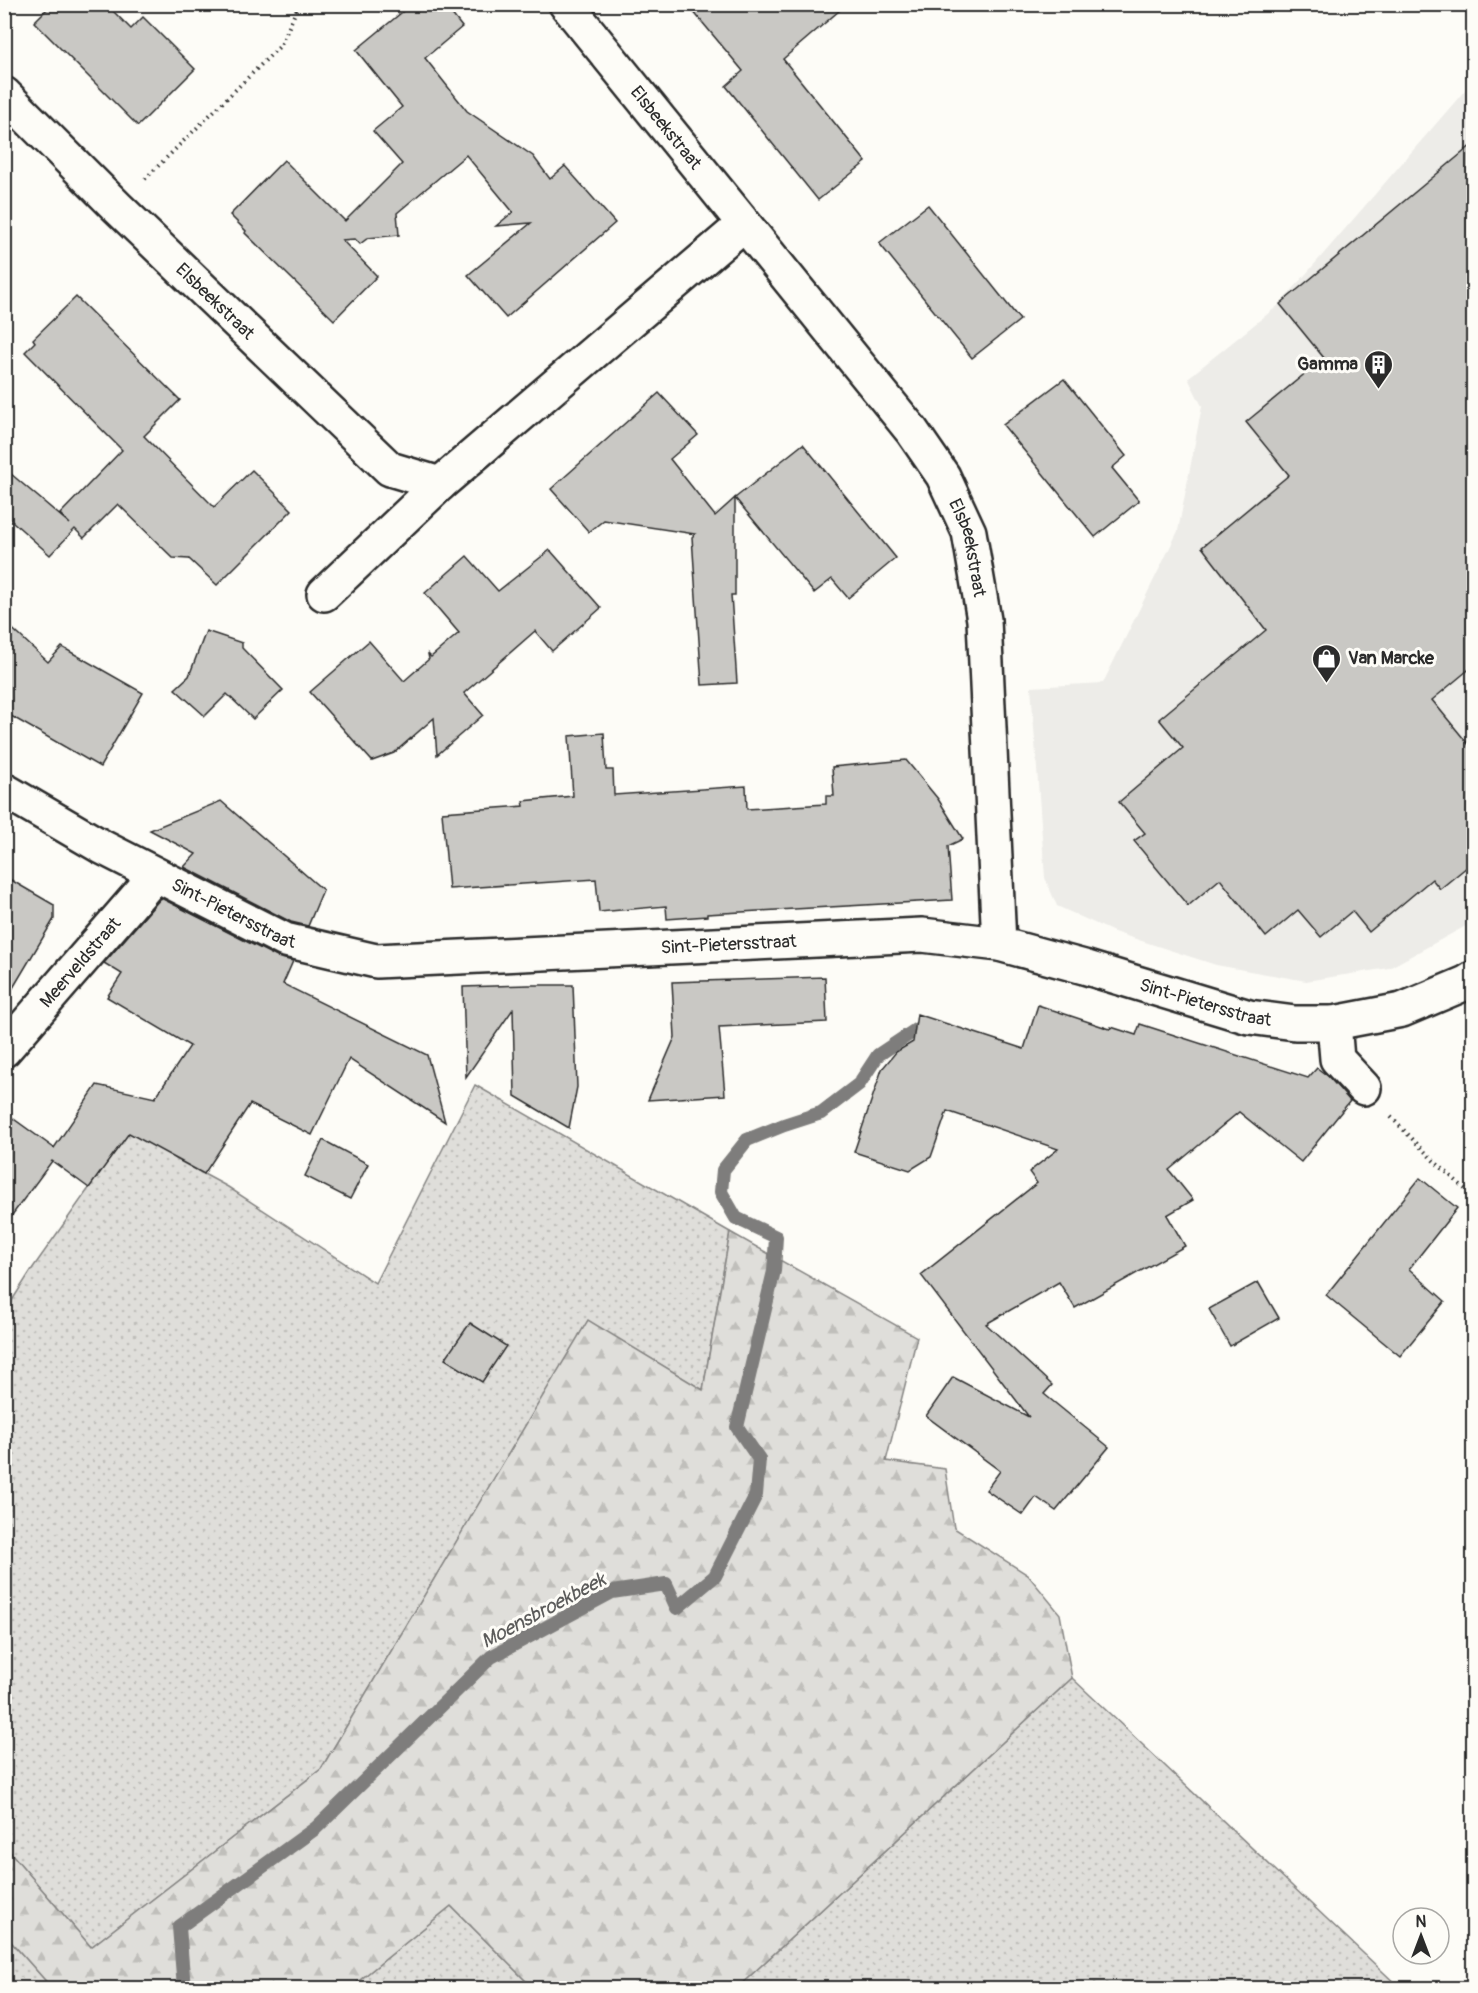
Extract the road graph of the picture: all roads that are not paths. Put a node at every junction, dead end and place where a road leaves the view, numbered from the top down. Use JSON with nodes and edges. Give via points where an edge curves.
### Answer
{"nodes":[{"id":1,"x":566,"y":4,"type":"edge"},
{"id":2,"x":4,"y":94,"type":"edge"},
{"id":3,"x":744,"y":224,"type":"junction"},
{"id":4,"x":440,"y":484,"type":"junction"},
{"id":5,"x":324,"y":594,"type":"dead end"},
{"id":6,"x":4,"y":790,"type":"edge"},
{"id":7,"x":155,"y":876,"type":"junction"},
{"id":8,"x":999,"y":944,"type":"junction"},
{"id":9,"x":1473,"y":978,"type":"edge"},
{"id":10,"x":1334,"y":1023,"type":"junction"},
{"id":11,"x":4,"y":1050,"type":"edge"},
{"id":12,"x":1364,"y":1088,"type":"road end"}],
"edges":[{"from":1,"to":3,"type":"street","name":"Elsbeekstraat"},
{"from":2,"to":4,"type":"street","name":"Elsbeekstraat","via":[[390,469]]},
{"from":3,"to":4,"type":"street"},
{"from":3,"to":8,"type":"street","name":"Elsbeekstraat","via":[[912,431],[943,476],[969,532],[984,620]]},
{"from":4,"to":5,"type":"street"},
{"from":6,"to":7,"type":"street","name":"Sint-Pietersstraat"},
{"from":7,"to":8,"type":"street","name":"Sint-Pietersstraat","via":[[285,940],[376,961],[922,935]]},
{"from":7,"to":11,"type":"street","name":"Meerveldstraat"},
{"from":8,"to":10,"type":"street","name":"Sint-Pietersstraat","via":[[1250,1017]]},
{"from":9,"to":10,"type":"street","name":"Sint-Pietersstraat","via":[[1402,1010]]},
{"from":10,"to":12,"type":"street","via":[[1337,1059]]}]}
